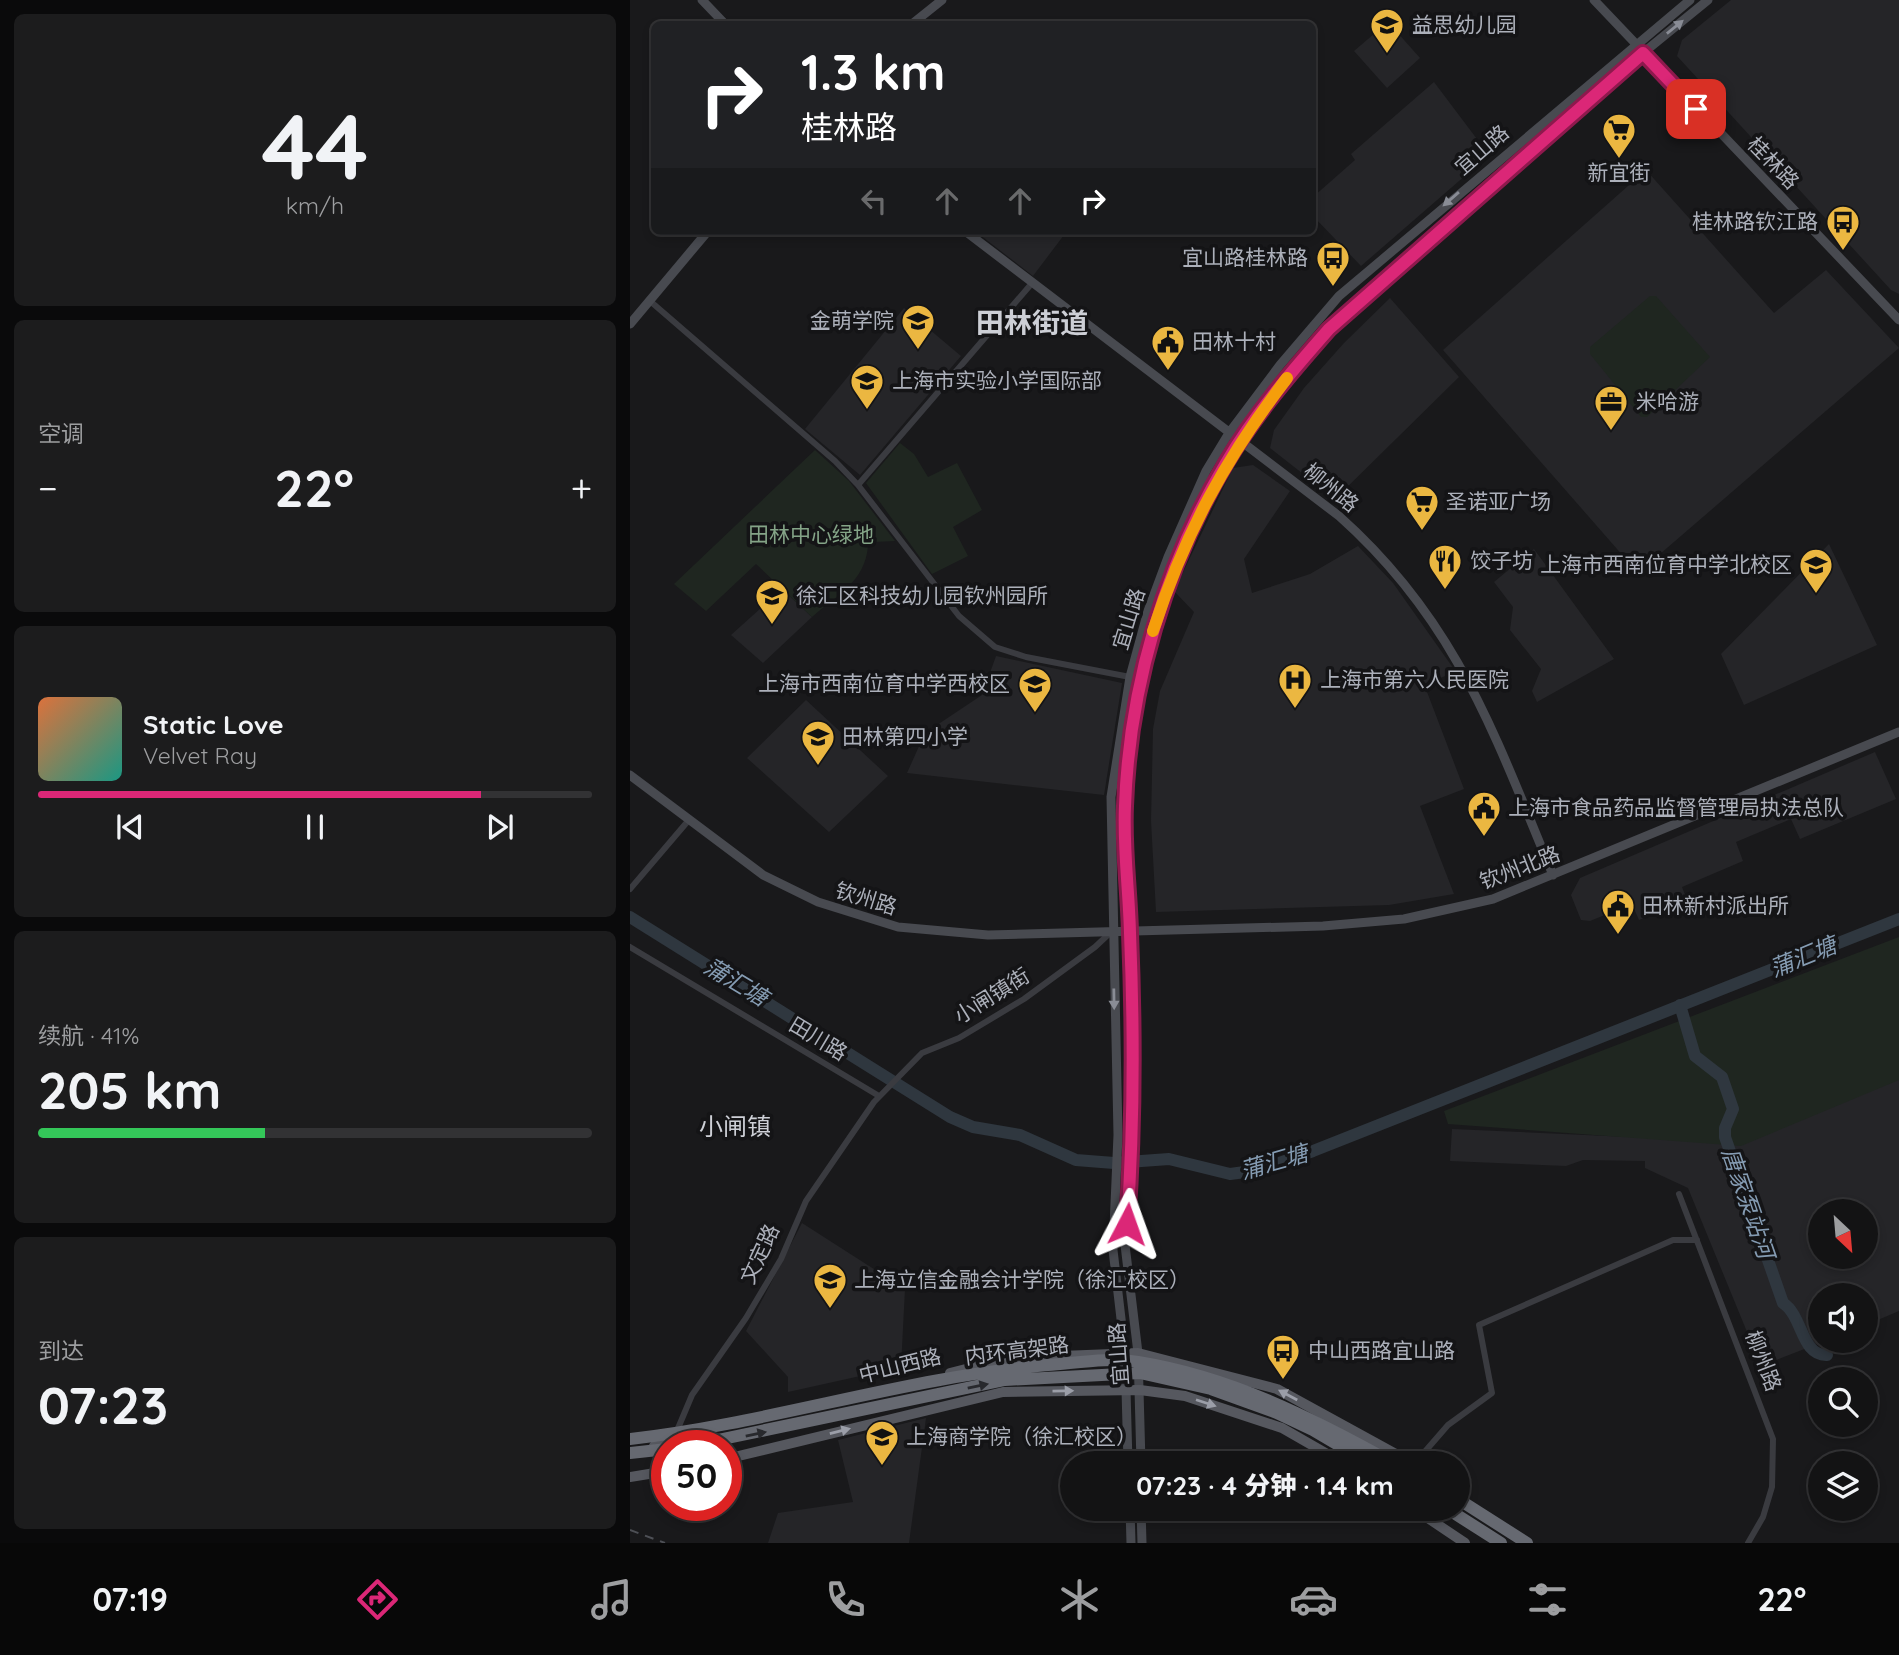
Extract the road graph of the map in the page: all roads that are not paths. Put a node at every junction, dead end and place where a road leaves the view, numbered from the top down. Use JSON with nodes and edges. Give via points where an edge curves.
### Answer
{"nodes":[{"id":1,"x":702,"y":0,"type":"edge"},
{"id":2,"x":942,"y":0,"type":"edge"},
{"id":3,"x":1594,"y":0,"type":"edge"},
{"id":4,"x":1690,"y":0,"type":"edge"},
{"id":5,"x":1708,"y":0,"type":"edge"},
{"id":6,"x":722,"y":21,"type":"edge"},
{"id":7,"x":916,"y":21,"type":"edge"},
{"id":8,"x":1634,"y":45,"type":"junction"},
{"id":9,"x":1643,"y":53,"type":"junction"},
{"id":10,"x":705,"y":235,"type":"edge"},
{"id":11,"x":970,"y":235,"type":"edge"},
{"id":12,"x":1033,"y":282,"type":"junction"},
{"id":13,"x":650,"y":301,"type":"junction"},
{"id":14,"x":1899,"y":320,"type":"edge"},
{"id":15,"x":630,"y":324,"type":"edge"},
{"id":16,"x":1229,"y":432,"type":"junction"},
{"id":17,"x":1240,"y":440,"type":"junction"},
{"id":18,"x":858,"y":485,"type":"junction"},
{"id":19,"x":1130,"y":677,"type":"junction"},
{"id":20,"x":1899,"y":732,"type":"edge"},
{"id":21,"x":630,"y":775,"type":"edge"},
{"id":22,"x":688,"y":821,"type":"junction"},
{"id":23,"x":1553,"y":874,"type":"junction"},
{"id":24,"x":630,"y":888,"type":"edge"},
{"id":25,"x":1130,"y":930,"type":"junction"},
{"id":26,"x":1112,"y":931,"type":"junction"},
{"id":27,"x":630,"y":947,"type":"edge"},
{"id":28,"x":888,"y":1087,"type":"joint"},
{"id":29,"x":879,"y":1096,"type":"junction"},
{"id":30,"x":1679,"y":1194,"type":"dead end"},
{"id":31,"x":1697,"y":1240,"type":"junction"},
{"id":32,"x":1125,"y":1353,"type":"junction"},
{"id":33,"x":1138,"y":1353,"type":"junction"},
{"id":34,"x":1140,"y":1390,"type":"junction"},
{"id":35,"x":1125,"y":1391,"type":"junction"},
{"id":36,"x":675,"y":1430,"type":"edge"},
{"id":37,"x":729,"y":1430,"type":"edge"},
{"id":38,"x":742,"y":1437,"type":"edge"},
{"id":39,"x":651,"y":1447,"type":"edge"},
{"id":40,"x":631,"y":1449,"type":"edge"},
{"id":41,"x":1128,"y":1451,"type":"edge"},
{"id":42,"x":1141,"y":1451,"type":"edge"},
{"id":43,"x":1322,"y":1451,"type":"edge"},
{"id":44,"x":1349,"y":1451,"type":"edge"},
{"id":45,"x":1371,"y":1451,"type":"edge"},
{"id":46,"x":1391,"y":1451,"type":"edge"},
{"id":47,"x":1424,"y":1451,"type":"edge"},
{"id":48,"x":742,"y":1455,"type":"edge"},
{"id":49,"x":651,"y":1474,"type":"edge"},
{"id":50,"x":630,"y":1477,"type":"edge"},
{"id":51,"x":1470,"y":1500,"type":"edge"},
{"id":52,"x":1472,"y":1507,"type":"joint"},
{"id":53,"x":1130,"y":1521,"type":"edge"},
{"id":54,"x":1141,"y":1521,"type":"edge"},
{"id":55,"x":1432,"y":1521,"type":"edge"},
{"id":56,"x":1468,"y":1521,"type":"edge"},
{"id":57,"x":1471,"y":1523,"type":"junction"},
{"id":58,"x":1131,"y":1543,"type":"edge"},
{"id":59,"x":1142,"y":1543,"type":"edge"},
{"id":60,"x":1465,"y":1543,"type":"edge"},
{"id":61,"x":1494,"y":1543,"type":"edge"},
{"id":62,"x":1501,"y":1543,"type":"edge"},
{"id":63,"x":1527,"y":1543,"type":"edge"},
{"id":64,"x":1537,"y":1543,"type":"edge"},
{"id":65,"x":1748,"y":1543,"type":"edge"}],
"edges":[{"from":1,"to":6,"type":"main road"},
{"from":2,"to":7,"type":"main road"},
{"from":3,"to":8,"type":"main road","name":"桂林路"},
{"from":4,"to":8,"type":"main road","name":"宜山路"},
{"from":9,"to":5,"type":"main road","name":"宜山路","one_way":true},
{"from":8,"to":9,"type":"main road","name":"桂林路"},
{"from":8,"to":16,"type":"main road","name":"宜山路","one_way":true,"via":[[1339,296]]},
{"from":9,"to":14,"type":"main road","name":"桂林路"},
{"from":9,"to":17,"type":"main road","name":"宜山路","via":[[1329,329]]},
{"from":10,"to":13,"type":"main road"},
{"from":11,"to":12,"type":"main road","name":"柳州路"},
{"from":12,"to":16,"type":"main road","name":"柳州路"},
{"from":12,"to":18,"type":"street"},
{"from":13,"to":15,"type":"main road"},
{"from":13,"to":18,"type":"street"},
{"from":16,"to":17,"type":"main road","name":"柳州路"},
{"from":16,"to":19,"type":"main road","name":"宜山路","via":[[1206,471],[1168,557]]},
{"from":17,"to":23,"type":"main road","name":"柳州路","via":[[1359,534],[1428,613],[1479,700]]},
{"from":17,"to":25,"type":"main road","name":"宜山路","via":[[1200,512],[1149,643],[1131,740],[1125,805]]},
{"from":18,"to":19,"type":"street","via":[[959,616],[995,647]]},
{"from":19,"to":26,"type":"main road","name":"宜山路","via":[[1111,797]]},
{"from":20,"to":23,"type":"main road","name":"钦州北路"},
{"from":21,"to":22,"type":"main road","name":"钦州路"},
{"from":22,"to":24,"type":"street"},
{"from":22,"to":26,"type":"main road","name":"钦州路","via":[[789,889],[870,920],[960,935]]},
{"from":23,"to":25,"type":"main road","name":"钦州北路","via":[[1493,899],[1404,919],[1323,926]]},
{"from":25,"to":26,"type":"main road","name":"钦州路"},
{"from":25,"to":33,"type":"main road","name":"宜山路","via":[[1132,1135],[1125,1245]]},
{"from":26,"to":28,"type":"street","name":"小闸镇街","via":[[1055,978],[969,1032],[922,1053]]},
{"from":26,"to":32,"type":"main road","name":"宜山路","one_way":true,"via":[[1118,1135],[1113,1250]]},
{"from":27,"to":29,"type":"street","name":"田川路"},
{"from":28,"to":29,"type":"street","name":"文定路"},
{"from":29,"to":36,"type":"street","name":"文定路","via":[[806,1201],[781,1259],[692,1395]]},
{"from":30,"to":31,"type":"street","name":"柳州路"},
{"from":31,"to":47,"type":"street","via":[[1673,1240],[1479,1325],[1492,1393],[1448,1425]]},
{"from":31,"to":65,"type":"street","name":"柳州路","via":[[1773,1439],[1768,1504]]},
{"from":32,"to":33,"type":"main road","name":"中山西路"},
{"from":32,"to":35,"type":"main road","name":"宜山路"},
{"from":32,"to":37,"type":"main road","name":"中山西路","via":[[1009,1359]]},
{"from":33,"to":34,"type":"main road","name":"宜山路"},
{"from":46,"to":33,"type":"main road","name":"中山西路","one_way":true,"via":[[1278,1389]]},
{"from":34,"to":35,"type":"main road"},
{"from":34,"to":42,"type":"main road","name":"宜山路"},
{"from":34,"to":43,"type":"main road","one_way":true,"via":[[1185,1396],[1282,1428]]},
{"from":35,"to":41,"type":"main road","name":"宜山路"},
{"from":48,"to":35,"type":"main road","one_way":true,"via":[[1003,1392]]},
{"from":38,"to":44,"type":"highway","name":"内环高架路","one_way":true,"bridge":true,"via":[[1005,1380],[1140,1373],[1211,1388],[1277,1413]]},
{"from":39,"to":40,"type":"highway","name":"内环高架路"},
{"from":40,"to":45,"type":"highway","name":"内环高架路","bridge":true,"via":[[993,1370],[1135,1361],[1211,1378],[1321,1423]]},
{"from":49,"to":50,"type":"main road"},
{"from":51,"to":64,"type":"main road"},
{"from":52,"to":63,"type":"highway"},
{"from":52,"to":64,"type":"highway"},
{"from":53,"to":58,"type":"main road"},
{"from":54,"to":59,"type":"main road"},
{"from":55,"to":60,"type":"main road"},
{"from":56,"to":57,"type":"highway"},
{"from":57,"to":61,"type":"highway"},
{"from":57,"to":62,"type":"highway"}]}
